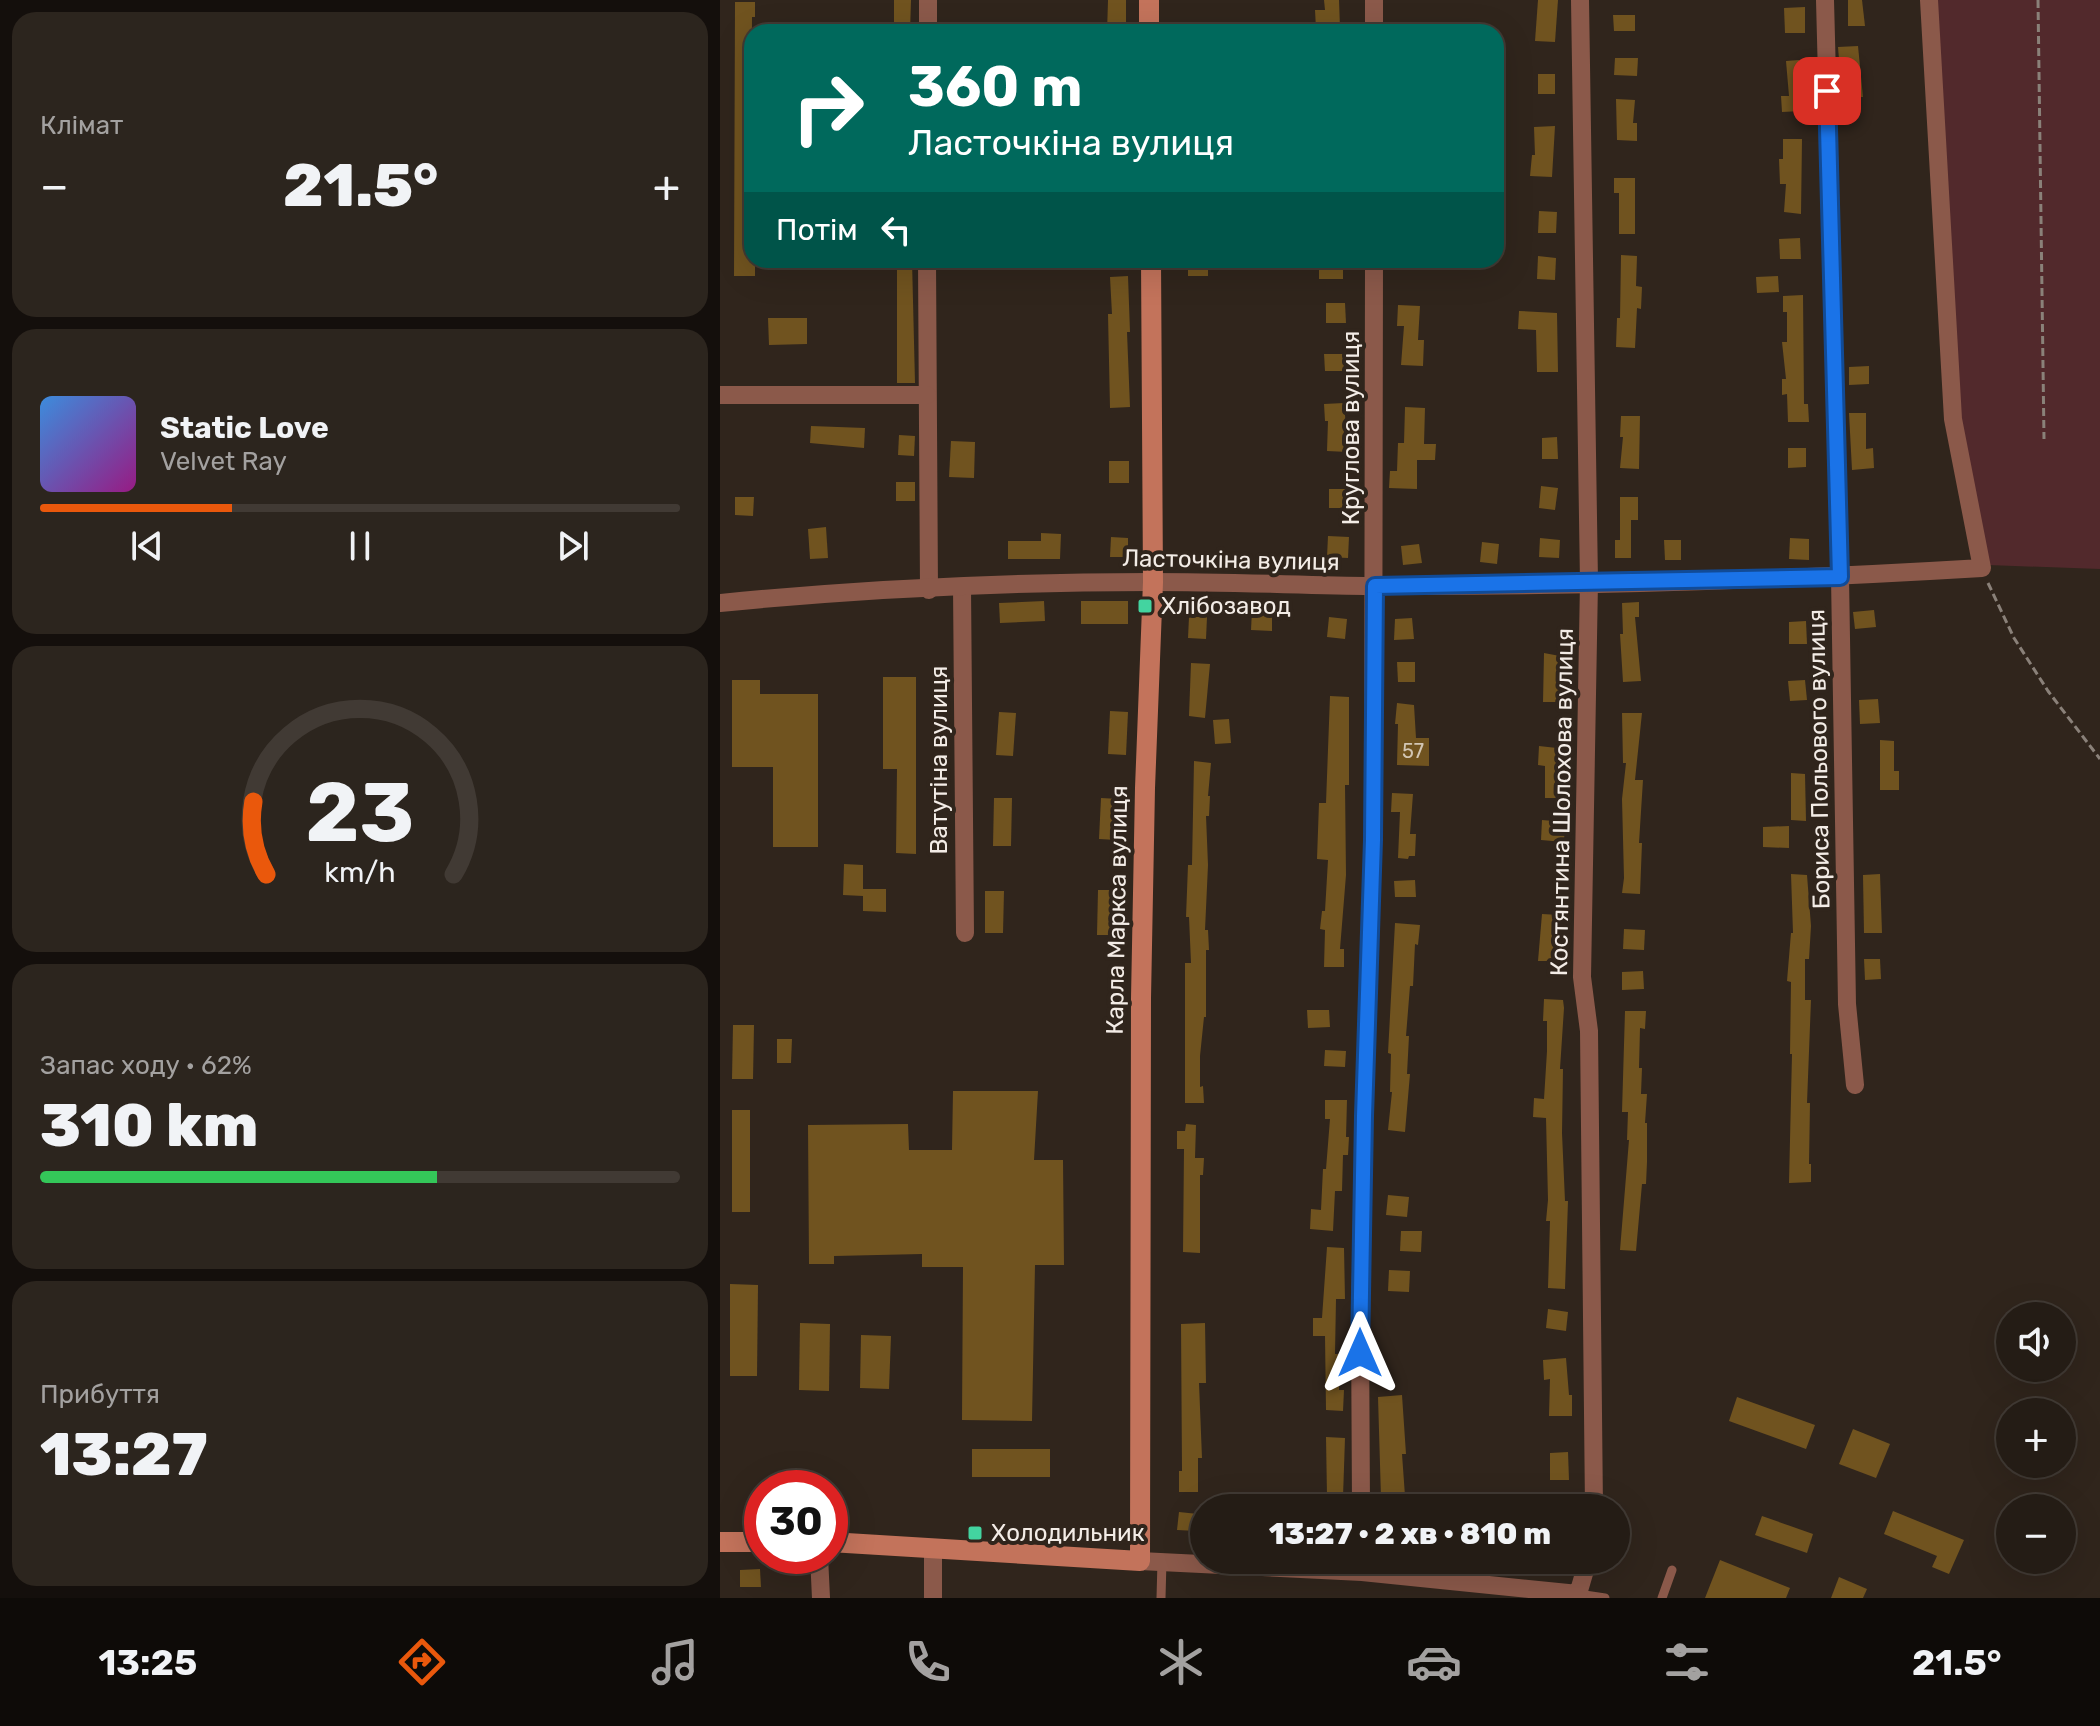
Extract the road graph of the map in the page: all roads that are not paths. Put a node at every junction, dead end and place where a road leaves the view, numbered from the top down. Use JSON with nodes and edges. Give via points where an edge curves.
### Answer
{"nodes":[{"id":1,"x":928,"y":0,"type":"edge"},
{"id":2,"x":1149,"y":0,"type":"edge"},
{"id":3,"x":1374,"y":0,"type":"edge"},
{"id":4,"x":1580,"y":0,"type":"edge"},
{"id":5,"x":1825,"y":0,"type":"edge"},
{"id":6,"x":1929,"y":0,"type":"edge"},
{"id":7,"x":928,"y":24,"type":"edge"},
{"id":8,"x":1149,"y":24,"type":"edge"},
{"id":9,"x":1374,"y":24,"type":"edge"},
{"id":10,"x":927,"y":268,"type":"edge"},
{"id":11,"x":1151,"y":268,"type":"edge"},
{"id":12,"x":1374,"y":268,"type":"edge"},
{"id":13,"x":720,"y":395,"type":"edge"},
{"id":14,"x":927,"y":395,"type":"junction"},
{"id":15,"x":1840,"y":577,"type":"junction"},
{"id":16,"x":1153,"y":582,"type":"junction"},
{"id":17,"x":1589,"y":582,"type":"junction"},
{"id":18,"x":1375,"y":586,"type":"junction"},
{"id":19,"x":962,"y":587,"type":"junction"},
{"id":20,"x":929,"y":590,"type":"junction"},
{"id":21,"x":720,"y":603,"type":"edge"},
{"id":22,"x":965,"y":933,"type":"dead end"},
{"id":23,"x":1855,"y":1085,"type":"dead end"},
{"id":24,"x":1361,"y":1494,"type":"edge"},
{"id":25,"x":1594,"y":1494,"type":"edge"},
{"id":26,"x":720,"y":1542,"type":"edge"},
{"id":27,"x":744,"y":1542,"type":"edge"},
{"id":28,"x":848,"y":1543,"type":"edge"},
{"id":29,"x":933,"y":1548,"type":"junction"},
{"id":30,"x":1140,"y":1561,"type":"junction"},
{"id":31,"x":1162,"y":1561,"type":"junction"},
{"id":32,"x":1190,"y":1562,"type":"edge"},
{"id":33,"x":1672,"y":1570,"type":"dead end"},
{"id":34,"x":820,"y":1574,"type":"edge"},
{"id":35,"x":1424,"y":1574,"type":"edge"},
{"id":36,"x":1584,"y":1574,"type":"edge"},
{"id":37,"x":1578,"y":1594,"type":"junction"},
{"id":38,"x":821,"y":1598,"type":"edge"},
{"id":39,"x":933,"y":1598,"type":"edge"},
{"id":40,"x":1161,"y":1598,"type":"edge"},
{"id":41,"x":1605,"y":1598,"type":"edge"},
{"id":42,"x":1662,"y":1598,"type":"edge"}],
"edges":[{"from":1,"to":7,"type":"street"},
{"from":2,"to":8,"type":"street"},
{"from":3,"to":9,"type":"street"},
{"from":4,"to":17,"type":"street","name":"Костянтина Шолохова вулиця"},
{"from":5,"to":15,"type":"street","name":"Бориса Польового вулиця"},
{"from":6,"to":15,"type":"street","name":"Ласточкіна вулиця","via":[[1953,419],[1982,568]]},
{"from":10,"to":14,"type":"street"},
{"from":11,"to":16,"type":"street","name":"Карла Маркса вулиця"},
{"from":12,"to":18,"type":"street","name":"Круглова вулиця"},
{"from":13,"to":14,"type":"street"},
{"from":14,"to":20,"type":"street"},
{"from":15,"to":17,"type":"street","name":"Ласточкіна вулиця"},
{"from":15,"to":23,"type":"street","name":"Бориса Польового вулиця","via":[[1847,1004]]},
{"from":16,"to":18,"type":"street","name":"Ласточкіна вулиця"},
{"from":16,"to":19,"type":"street","name":"Ласточкіна вулиця"},
{"from":16,"to":30,"type":"street","name":"Карла Маркса вулиця","via":[[1141,998]]},
{"from":17,"to":18,"type":"street","name":"Ласточкіна вулиця"},
{"from":17,"to":25,"type":"street","name":"Костянтина Шолохова вулиця","via":[[1582,977],[1589,1031]]},
{"from":18,"to":24,"type":"street","name":"Круглова вулиця"},
{"from":19,"to":20,"type":"street","name":"Ласточкіна вулиця"},
{"from":19,"to":22,"type":"street","name":"Ватутіна вулиця"},
{"from":20,"to":21,"type":"street","name":"Ласточкіна вулиця"},
{"from":26,"to":27,"type":"street"},
{"from":28,"to":29,"type":"street"},
{"from":29,"to":30,"type":"street"},
{"from":29,"to":39,"type":"street"},
{"from":30,"to":31,"type":"street"},
{"from":31,"to":32,"type":"street"},
{"from":31,"to":40,"type":"lane"},
{"from":33,"to":42,"type":"lane"},
{"from":34,"to":38,"type":"street"},
{"from":35,"to":37,"type":"street"},
{"from":36,"to":37,"type":"street"},
{"from":37,"to":41,"type":"lane"}]}
